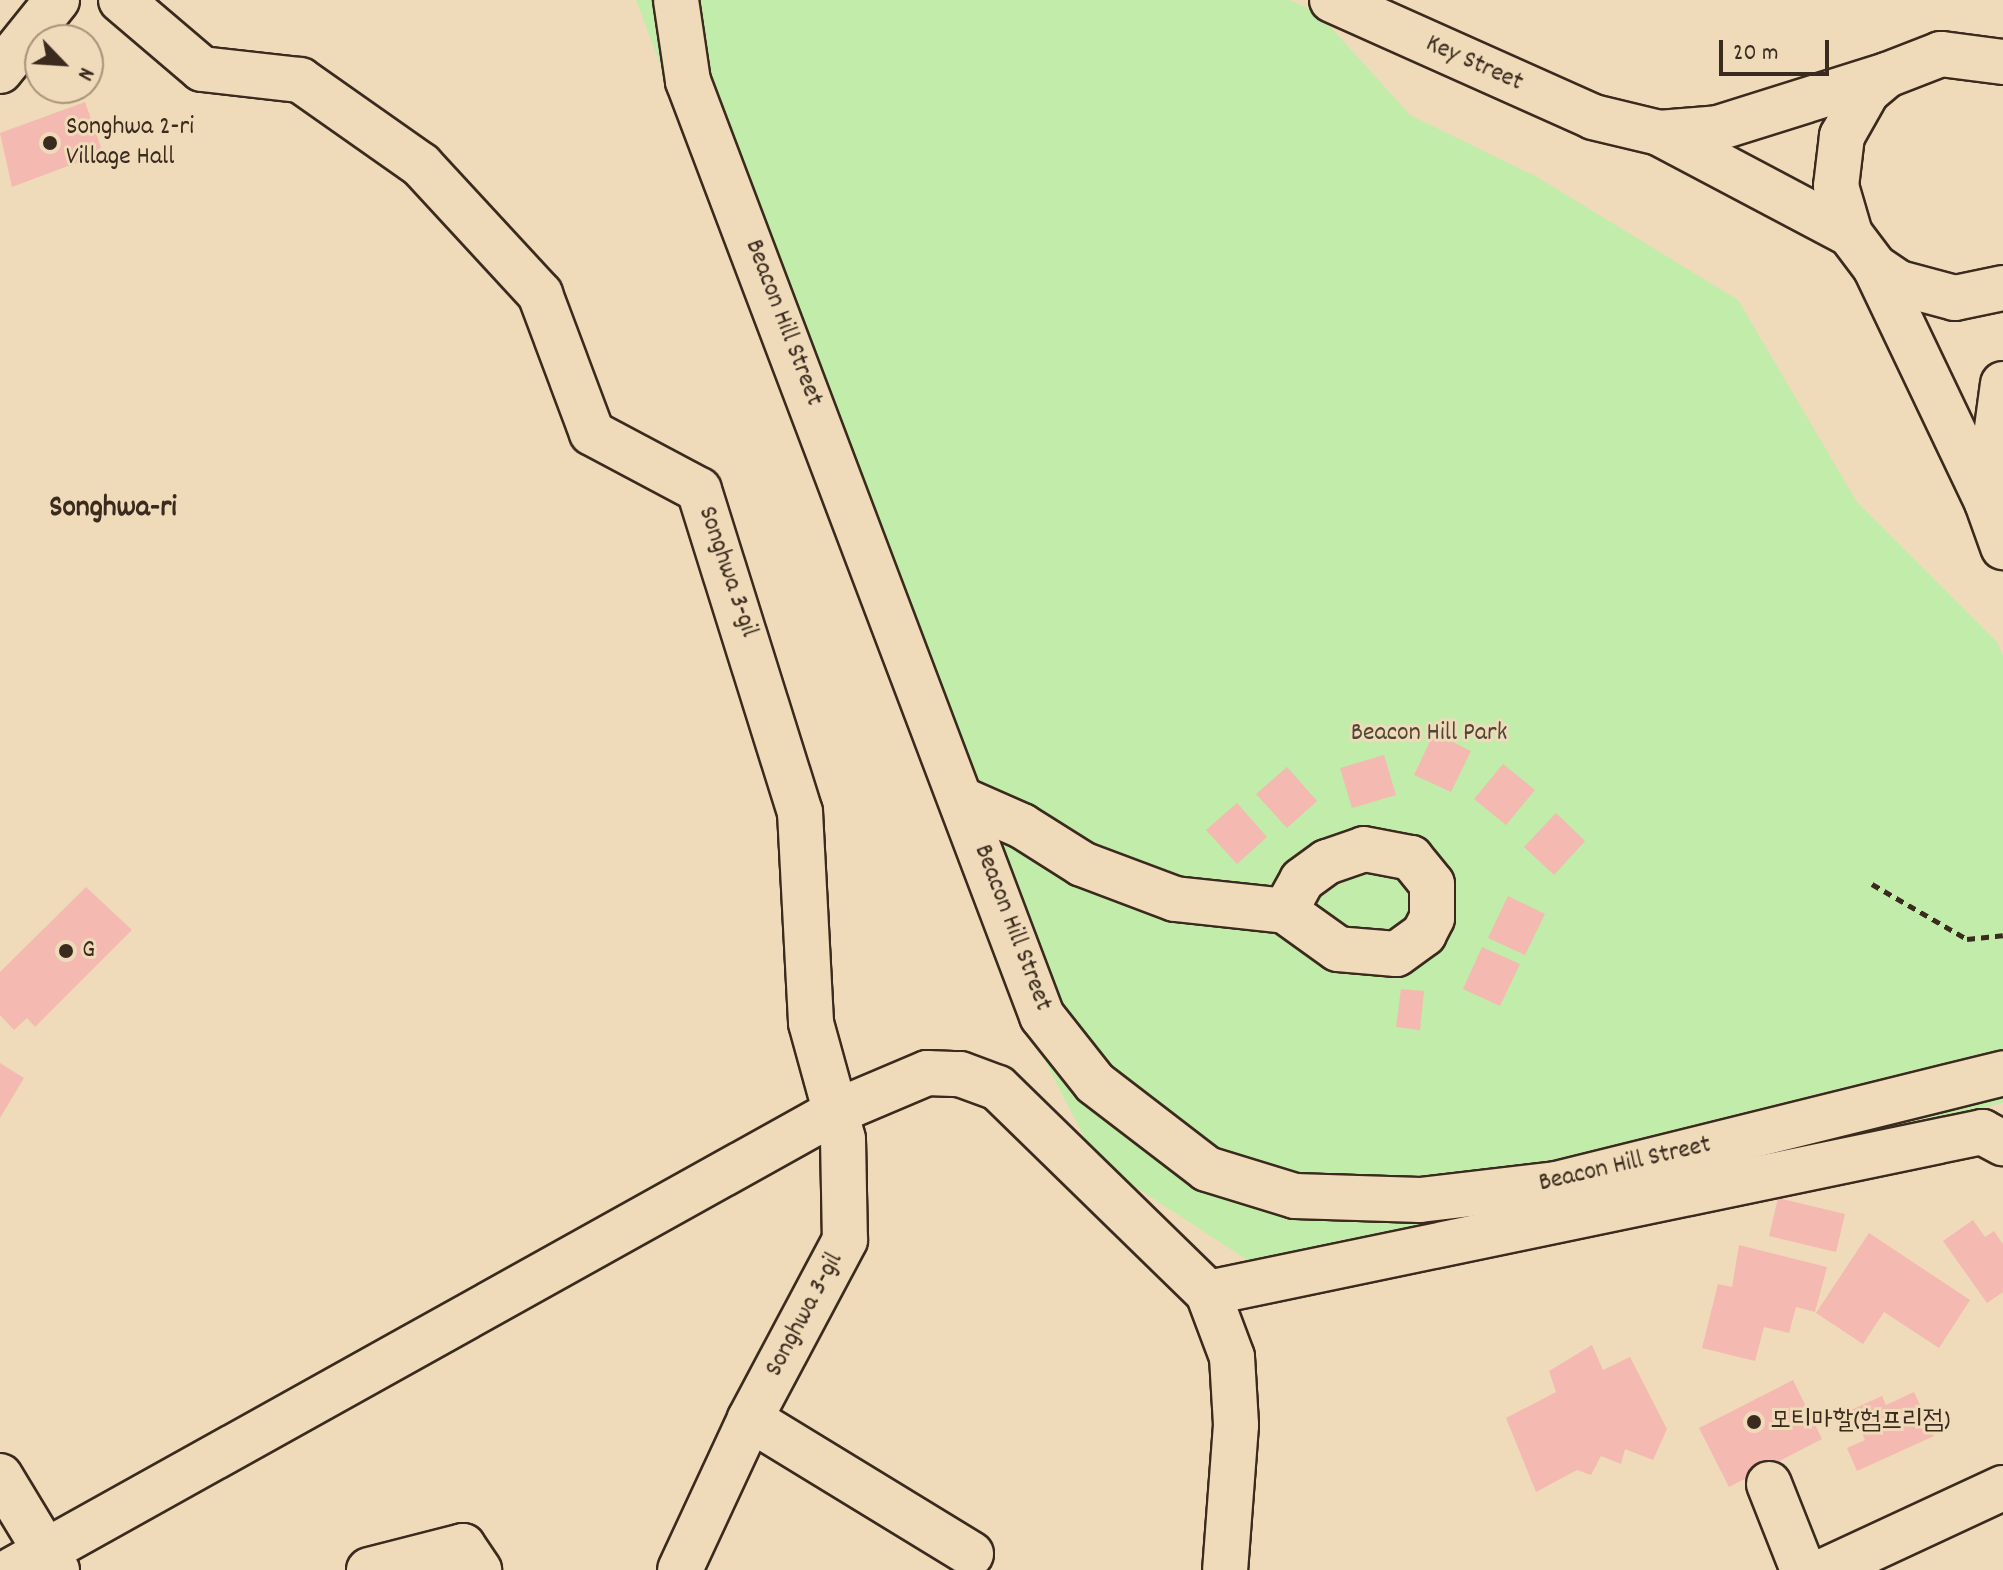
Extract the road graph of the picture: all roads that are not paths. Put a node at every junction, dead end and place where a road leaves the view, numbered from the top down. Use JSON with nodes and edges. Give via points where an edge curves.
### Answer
{"nodes":[{"id":1,"x":57,"y":0,"type":"edge"},
{"id":2,"x":121,"y":0,"type":"edge"},
{"id":3,"x":676,"y":0,"type":"edge"},
{"id":4,"x":1332,"y":0,"type":"edge"},
{"id":5,"x":2003,"y":30,"type":"edge"},
{"id":6,"x":1941,"y":54,"type":"junction"},
{"id":7,"x":2003,"y":62,"type":"edge"},
{"id":8,"x":0,"y":71,"type":"edge"},
{"id":9,"x":1887,"y":75,"type":"junction"},
{"id":10,"x":1659,"y":133,"type":"junction"},
{"id":11,"x":1863,"y":251,"type":"junction"},
{"id":12,"x":2003,"y":288,"type":"edge"},
{"id":13,"x":2003,"y":384,"type":"edge"},
{"id":14,"x":1987,"y":502,"type":"junction"},
{"id":15,"x":2003,"y":547,"type":"edge"},
{"id":16,"x":965,"y":801,"type":"junction"},
{"id":17,"x":1285,"y":911,"type":"dead end"},
{"id":18,"x":2003,"y":1073,"type":"edge"},
{"id":19,"x":835,"y":1112,"type":"junction"},
{"id":20,"x":2003,"y":1143,"type":"edge"},
{"id":21,"x":1208,"y":1293,"type":"junction"},
{"id":22,"x":750,"y":1419,"type":"junction"},
{"id":23,"x":0,"y":1476,"type":"edge"},
{"id":24,"x":1769,"y":1484,"type":"dead end"},
{"id":25,"x":2003,"y":1488,"type":"edge"},
{"id":26,"x":971,"y":1554,"type":"dead end"},
{"id":27,"x":38,"y":1563,"type":"edge"},
{"id":28,"x":369,"y":1570,"type":"edge"},
{"id":29,"x":479,"y":1570,"type":"edge"},
{"id":30,"x":680,"y":1570,"type":"edge"},
{"id":31,"x":1225,"y":1570,"type":"edge"},
{"id":32,"x":1803,"y":1570,"type":"edge"},
{"id":33,"x":1826,"y":1570,"type":"edge"}],
"edges":[{"from":1,"to":8,"type":"street"},
{"from":2,"to":19,"type":"street","name":"Songhwa 3-gil","via":[[202,69],[300,80],[421,165],[540,294],[592,433],[699,490],[800,812],[811,1023]]},
{"from":3,"to":16,"type":"street","name":"Beacon Hill Street","via":[[688,81]]},
{"from":4,"to":10,"type":"street","name":"Key Street","via":[[1616,126]]},
{"from":5,"to":6,"type":"street"},
{"from":6,"to":7,"type":"street"},
{"from":6,"to":9,"type":"street"},
{"from":9,"to":10,"type":"street","via":[[1718,128]]},
{"from":9,"to":11,"type":"street","via":[[1860,102],[1842,136],[1836,186]]},
{"from":10,"to":11,"type":"street"},
{"from":11,"to":12,"type":"street","via":[[1926,294],[1955,298]]},
{"from":11,"to":14,"type":"street"},
{"from":13,"to":14,"type":"street"},
{"from":14,"to":15,"type":"street"},
{"from":16,"to":17,"type":"street","via":[[1022,826],[1082,864],[1175,899]]},
{"from":16,"to":18,"type":"street","name":"Beacon Hill Street","via":[[1042,1016],[1095,1083],[1207,1169],[1295,1196],[1420,1200],[1556,1184]]},
{"from":19,"to":21,"type":"street","via":[[927,1073],[960,1074],[998,1088]]},
{"from":19,"to":22,"type":"street","name":"Songhwa 3-gil","via":[[843,1139],[845,1240]]},
{"from":19,"to":27,"type":"street"},
{"from":20,"to":21,"type":"street","via":[[1982,1132]]},
{"from":21,"to":31,"type":"street","via":[[1232,1357],[1235,1412]]},
{"from":22,"to":26,"type":"street"},
{"from":22,"to":30,"type":"street","name":"Songhwa 3-gil"},
{"from":23,"to":27,"type":"street"},
{"from":24,"to":32,"type":"street"},
{"from":25,"to":33,"type":"street"},
{"from":28,"to":29,"type":"street","via":[[463,1546]]}]}
